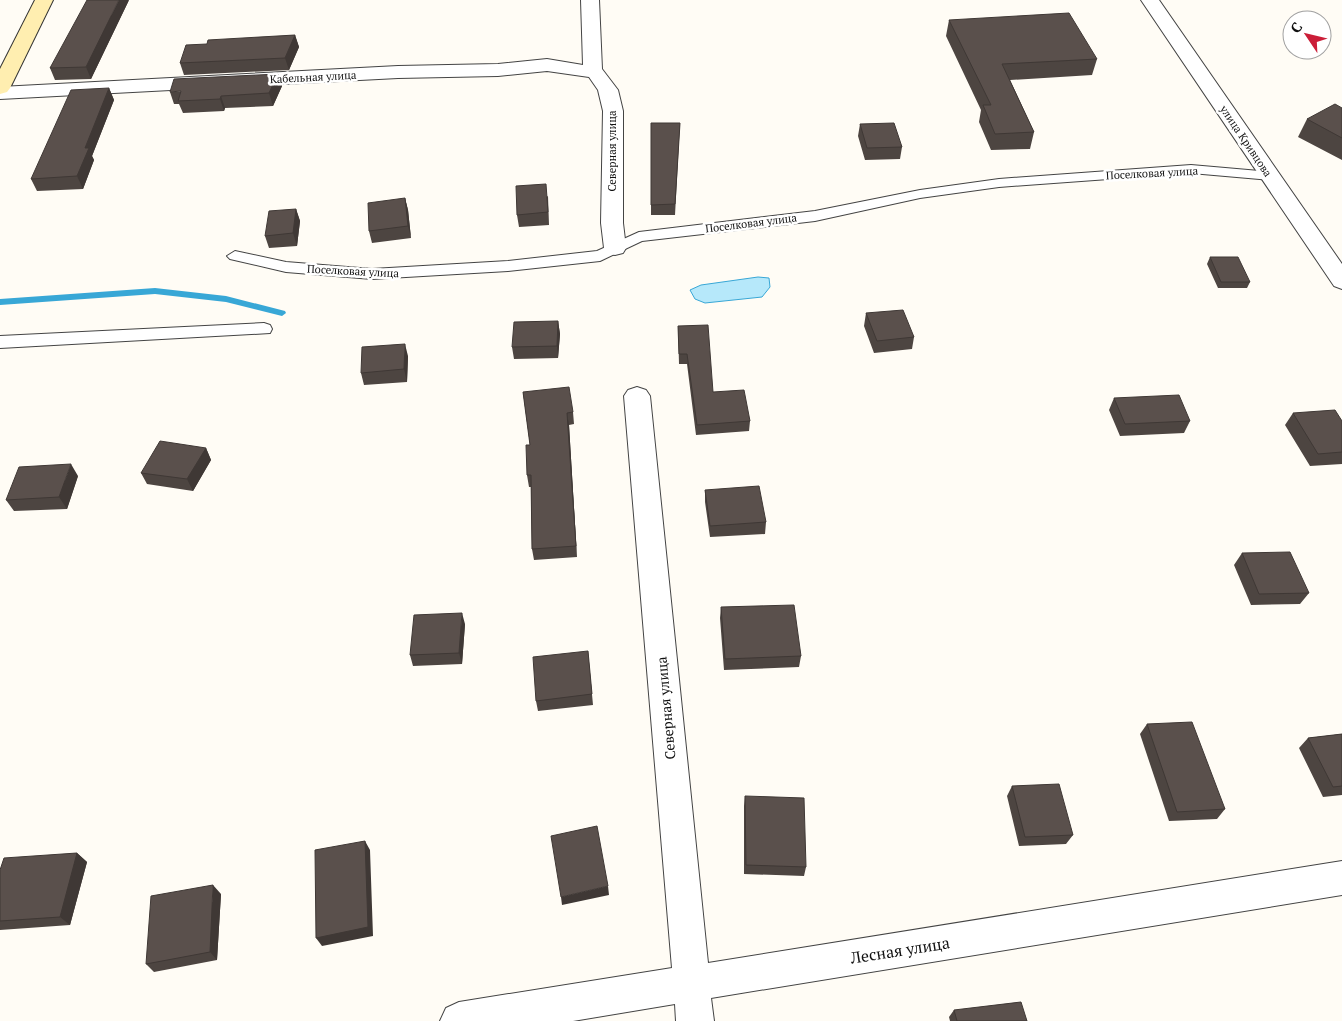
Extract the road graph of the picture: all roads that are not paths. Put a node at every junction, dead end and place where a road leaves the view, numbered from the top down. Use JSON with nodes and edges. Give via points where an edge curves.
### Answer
{"nodes":[{"id":1,"x":44,"y":0,"type":"edge"},
{"id":2,"x":590,"y":0,"type":"edge"},
{"id":3,"x":1150,"y":0,"type":"edge"},
{"id":4,"x":595,"y":72,"type":"junction"},
{"id":5,"x":0,"y":88,"type":"edge"},
{"id":6,"x":0,"y":93,"type":"edge"},
{"id":7,"x":1271,"y":176,"type":"junction"},
{"id":8,"x":616,"y":248,"type":"junction"},
{"id":9,"x":236,"y":256,"type":"dead end"},
{"id":10,"x":1342,"y":281,"type":"edge"},
{"id":11,"x":264,"y":329,"type":"dead end"},
{"id":12,"x":0,"y":342,"type":"edge"},
{"id":13,"x":636,"y":396,"type":"dead end"},
{"id":14,"x":1342,"y":878,"type":"edge"},
{"id":15,"x":692,"y":983,"type":"junction"},
{"id":16,"x":458,"y":1021,"type":"edge"},
{"id":17,"x":695,"y":1021,"type":"edge"}],
"edges":[{"from":1,"to":5,"type":"main road"},
{"from":2,"to":4,"type":"street","name":"Северная улица","via":[[591,58]]},
{"from":3,"to":7,"type":"street","name":"улица Кривцова"},
{"from":4,"to":6,"type":"street","name":"Кабельная улица","via":[[547,65]]},
{"from":4,"to":8,"type":"street","name":"Северная улица","via":[[608,90],[613,111],[612,223]]},
{"from":7,"to":8,"type":"lane","name":"Поселковая улица","via":[[1191,169],[999,183],[920,194],[815,216],[639,237]]},
{"from":7,"to":10,"type":"street","name":"улица Кривцова"},
{"from":8,"to":9,"type":"lane","name":"Поселковая улица","via":[[600,256],[579,259],[400,274],[286,267]]},
{"from":11,"to":12,"type":"lane"},
{"from":13,"to":15,"type":"street","name":"Северная улица"},
{"from":14,"to":15,"type":"street","name":"Лесная улица"},
{"from":15,"to":16,"type":"street","name":"Лесная улица"},
{"from":15,"to":17,"type":"street","name":"Северная улица"}]}
